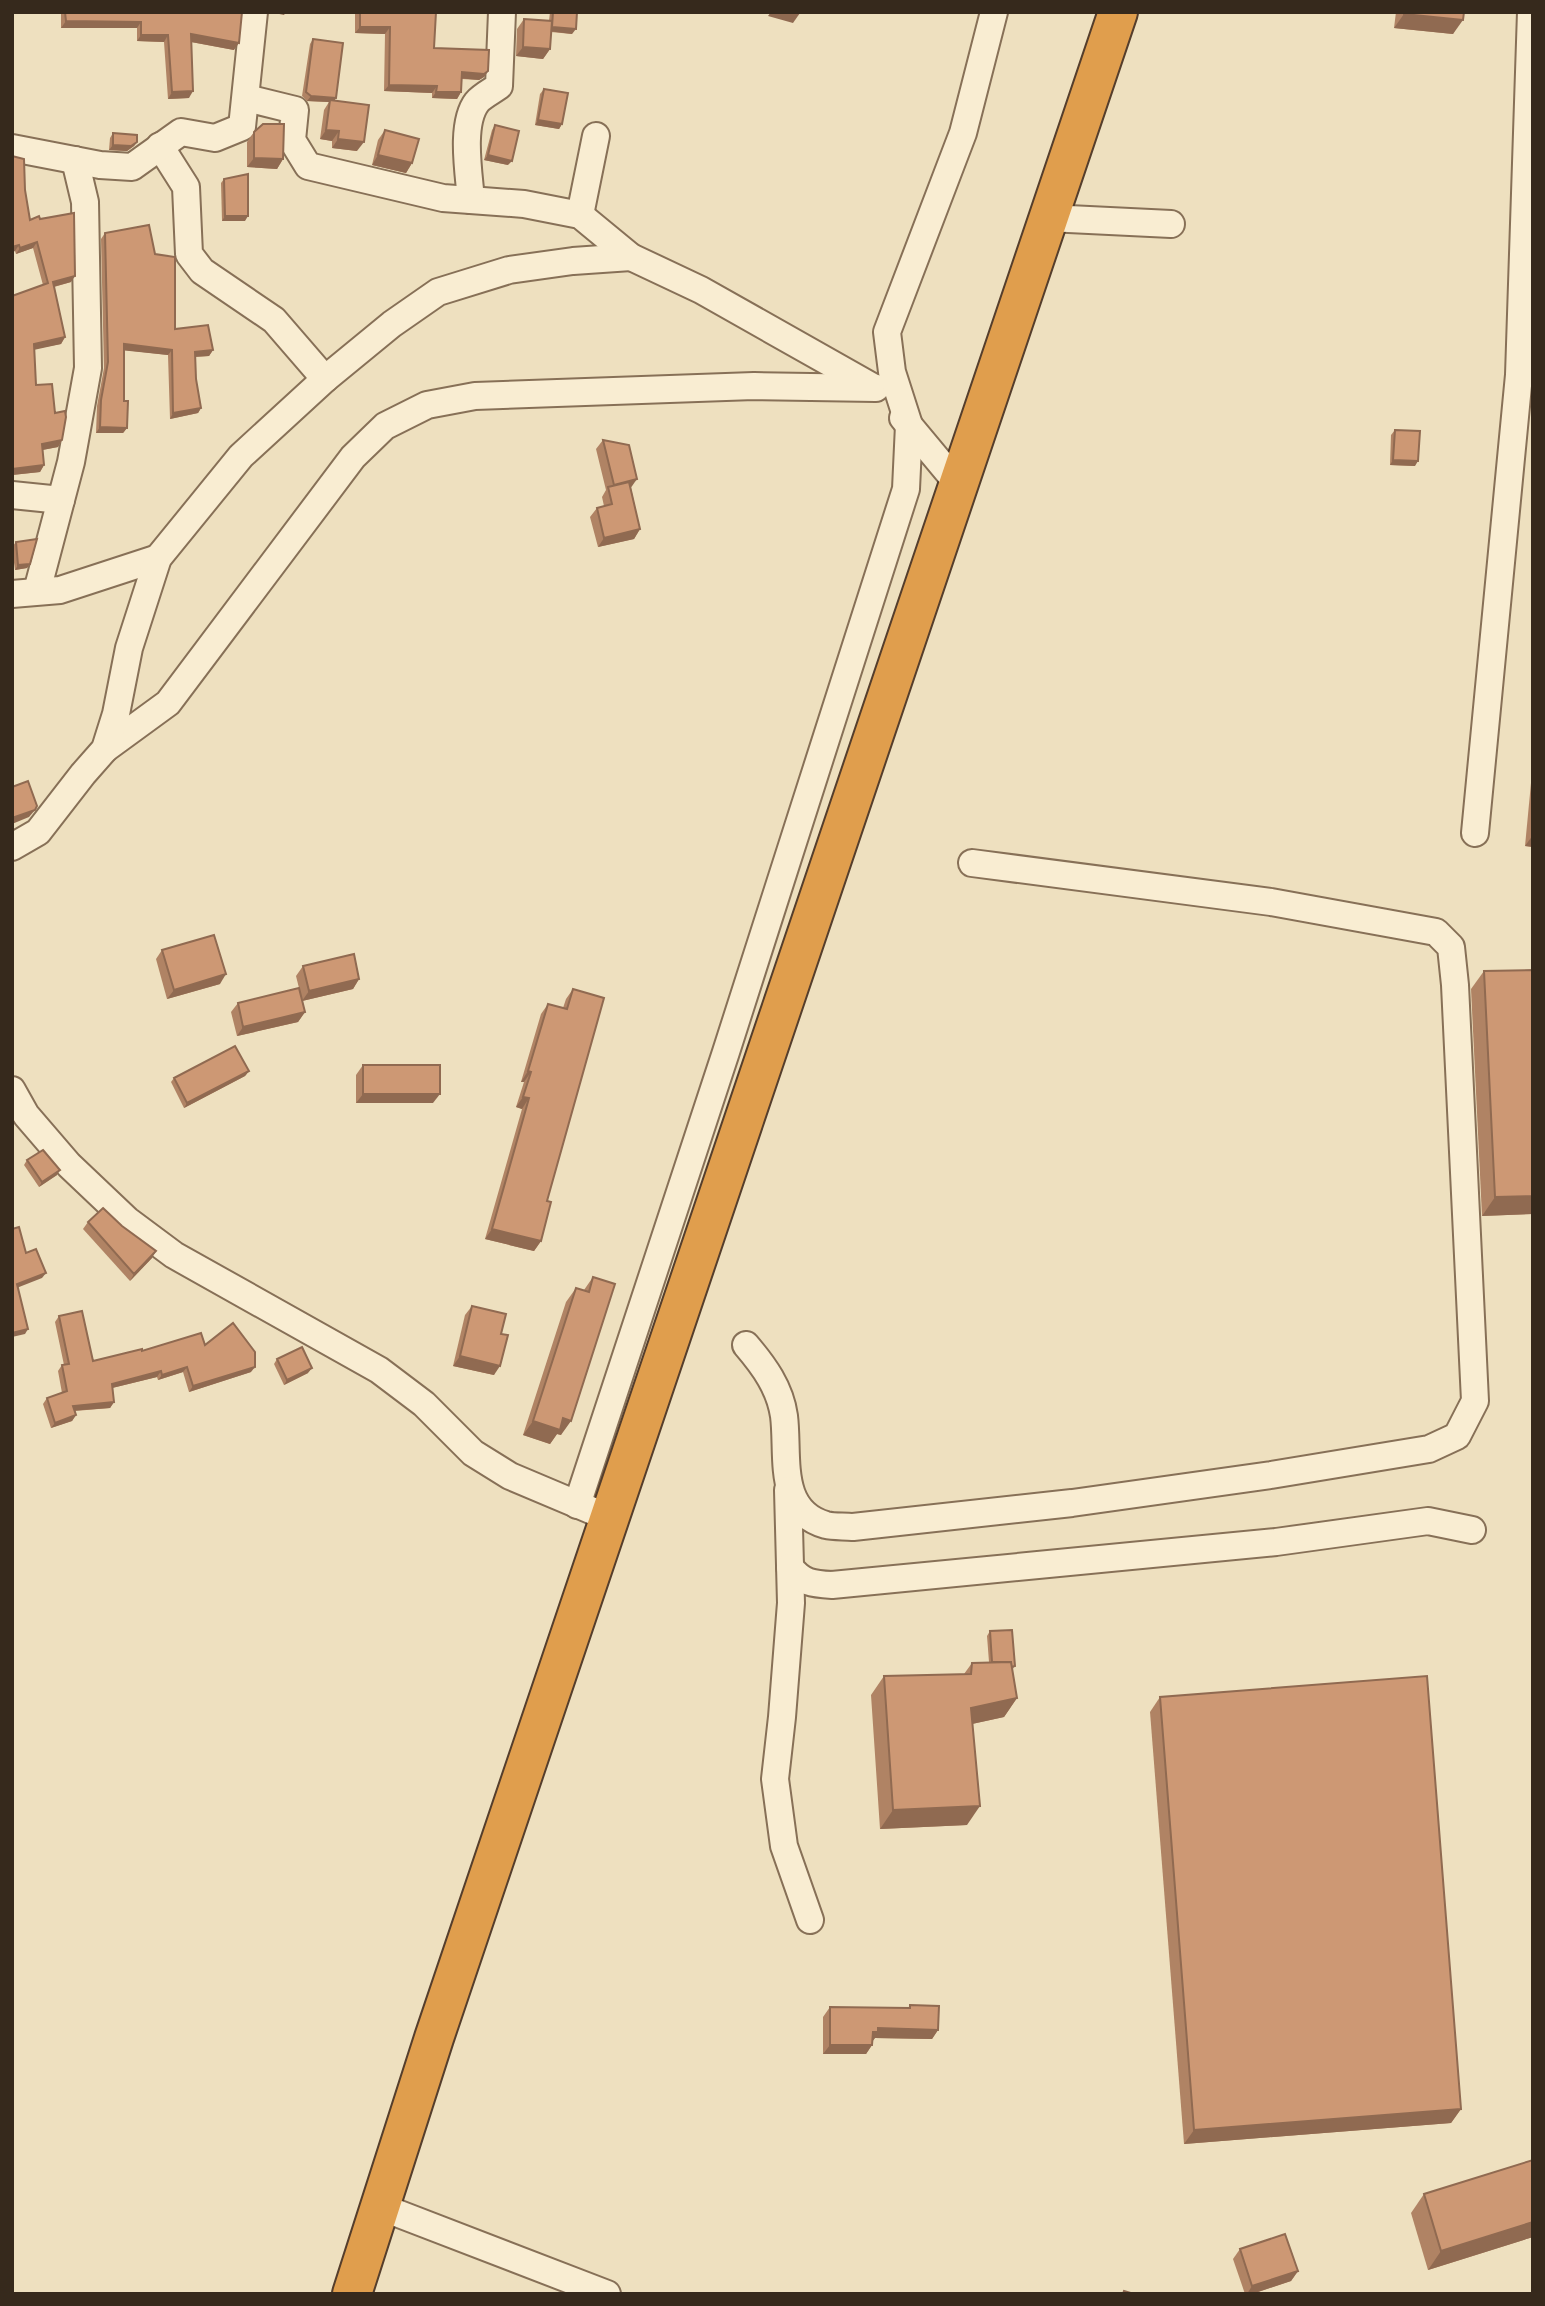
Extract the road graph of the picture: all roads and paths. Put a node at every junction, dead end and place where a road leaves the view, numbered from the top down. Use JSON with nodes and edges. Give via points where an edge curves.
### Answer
{"nodes":[{"id":1,"x":254,"y":12,"type":"edge"},
{"id":2,"x":502,"y":12,"type":"edge"},
{"id":3,"x":994,"y":12,"type":"edge"},
{"id":4,"x":1118,"y":12,"type":"edge"},
{"id":5,"x":1531,"y":12,"type":"edge"},
{"id":6,"x":246,"y":98,"type":"junction"},
{"id":7,"x":596,"y":136,"type":"dead end"},
{"id":8,"x":160,"y":146,"type":"junction"},
{"id":9,"x":12,"y":148,"type":"edge"},
{"id":10,"x":75,"y":160,"type":"junction"},
{"id":11,"x":471,"y":200,"type":"junction"},
{"id":12,"x":580,"y":215,"type":"junction"},
{"id":13,"x":1048,"y":218,"type":"junction"},
{"id":14,"x":1171,"y":224,"type":"dead end"},
{"id":15,"x":631,"y":257,"type":"junction"},
{"id":16,"x":325,"y":379,"type":"junction"},
{"id":17,"x":876,"y":388,"type":"junction"},
{"id":18,"x":909,"y":425,"type":"junction"},
{"id":19,"x":958,"y":484,"type":"junction"},
{"id":20,"x":12,"y":495,"type":"edge"},
{"id":21,"x":61,"y":500,"type":"junction"},
{"id":22,"x":158,"y":558,"type":"junction"},
{"id":23,"x":24,"y":592,"type":"edge"},
{"id":24,"x":105,"y":749,"type":"junction"},
{"id":25,"x":1475,"y":833,"type":"dead end"},
{"id":26,"x":12,"y":846,"type":"edge"},
{"id":27,"x":972,"y":863,"type":"dead end"},
{"id":28,"x":12,"y":1090,"type":"edge"},
{"id":29,"x":746,"y":1345,"type":"dead end"},
{"id":30,"x":788,"y":1488,"type":"junction"},
{"id":31,"x":594,"y":1511,"type":"junction"},
{"id":32,"x":1472,"y":1530,"type":"dead end"},
{"id":33,"x":790,"y":1567,"type":"junction"},
{"id":34,"x":810,"y":1920,"type":"dead end"},
{"id":35,"x":381,"y":2207,"type":"junction"},
{"id":36,"x":352,"y":2294,"type":"edge"},
{"id":37,"x":607,"y":2294,"type":"edge"}],
"edges":[{"from":1,"to":6,"type":"street"},
{"from":2,"to":11,"type":"street","via":[[499,86],[477,102],[468,123]]},
{"from":3,"to":18,"type":"street","via":[[963,133],[887,331],[892,372]]},
{"from":4,"to":13,"type":"highway"},
{"from":5,"to":25,"type":"street","via":[[1518,375]]},
{"from":6,"to":8,"type":"street","via":[[242,127],[215,138],[181,132]]},
{"from":6,"to":11,"type":"street","via":[[295,110],[292,140],[308,166],[443,198]]},
{"from":7,"to":12,"type":"street"},
{"from":8,"to":10,"type":"street","via":[[132,167]]},
{"from":8,"to":16,"type":"street","via":[[186,187],[189,254],[202,271],[274,320]]},
{"from":9,"to":10,"type":"street"},
{"from":10,"to":21,"type":"street","via":[[85,202],[88,368]]},
{"from":11,"to":12,"type":"street"},
{"from":12,"to":15,"type":"street"},
{"from":13,"to":14,"type":"street"},
{"from":13,"to":19,"type":"highway"},
{"from":15,"to":16,"type":"street","via":[[509,270],[438,292]]},
{"from":15,"to":17,"type":"street","via":[[701,290]]},
{"from":16,"to":22,"type":"street","via":[[241,456]]},
{"from":17,"to":18,"type":"street"},
{"from":17,"to":24,"type":"street","via":[[754,386],[489,395],[427,405],[385,426],[353,457],[168,703]]},
{"from":18,"to":19,"type":"street"},
{"from":18,"to":31,"type":"street","via":[[906,489],[726,1052]]},
{"from":19,"to":31,"type":"highway"},
{"from":20,"to":21,"type":"street"},
{"from":21,"to":23,"type":"street"},
{"from":22,"to":23,"type":"street","via":[[60,590]]},
{"from":22,"to":24,"type":"street","via":[[129,648]]},
{"from":24,"to":26,"type":"street","via":[[38,832]]},
{"from":27,"to":30,"type":"street","via":[[1271,902],[1436,932],[1451,947],[1475,1401],[1457,1436],[1429,1449],[1072,1503],[853,1527],[825,1524],[801,1510]]},
{"from":28,"to":31,"type":"street","via":[[26,1115],[69,1165],[127,1220],[174,1255],[379,1370],[424,1404],[473,1453],[510,1476]]},
{"from":29,"to":30,"type":"street","via":[[776,1388],[784,1414]]},
{"from":30,"to":33,"type":"street"},
{"from":31,"to":35,"type":"highway"},
{"from":32,"to":33,"type":"street","via":[[1428,1521],[1276,1542],[832,1585],[799,1579]]},
{"from":33,"to":34,"type":"street","via":[[775,1779],[784,1846]]},
{"from":35,"to":36,"type":"highway"},
{"from":35,"to":37,"type":"street"}]}
